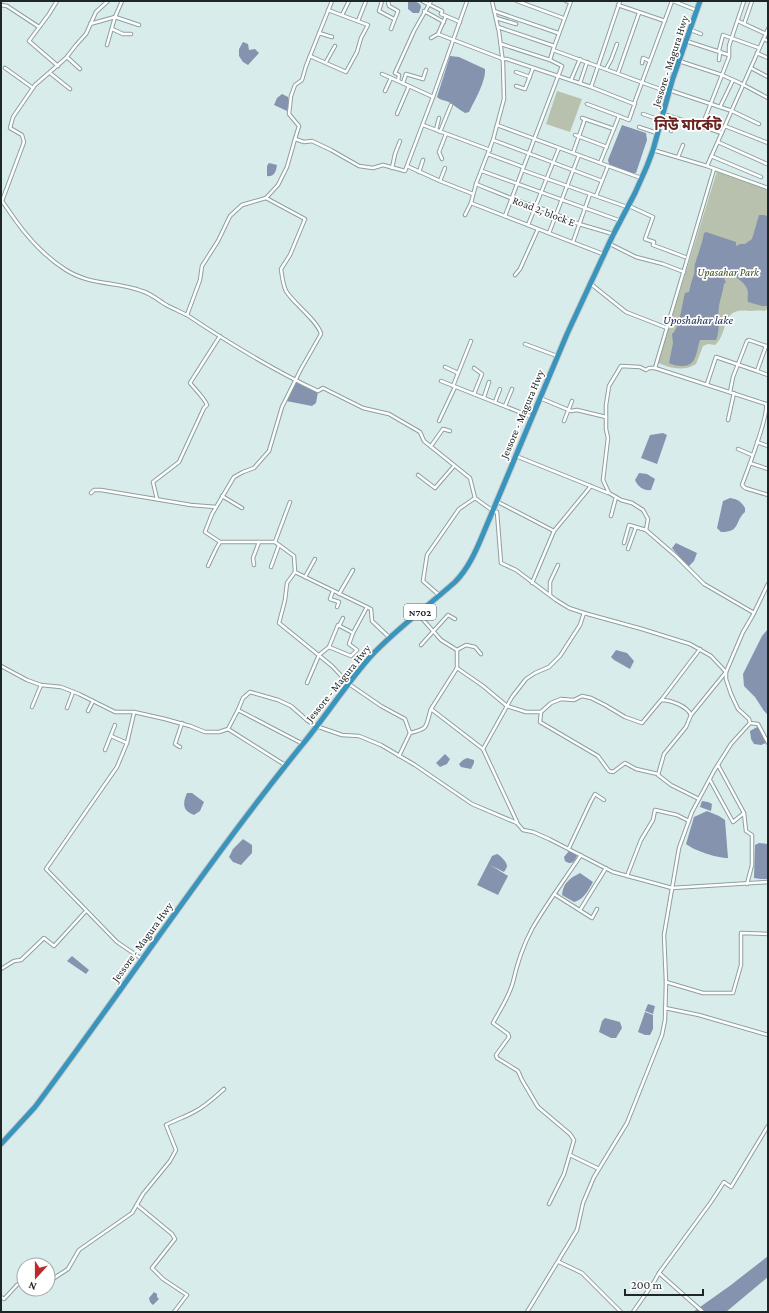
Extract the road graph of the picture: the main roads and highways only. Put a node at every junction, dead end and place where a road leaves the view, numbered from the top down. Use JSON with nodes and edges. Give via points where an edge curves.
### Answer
{"nodes":[{"id":1,"x":700,"y":1,"type":"edge"},
{"id":2,"x":1,"y":1144,"type":"edge"}],
"edges":[{"from":1,"to":2,"type":"highway","name":"Jessore - Magura Hwy","number":"N702","via":[[678,61],[653,150],[642,178],[590,284],[478,546],[467,566],[458,580],[371,656],[285,765],[35,1107]]}]}
